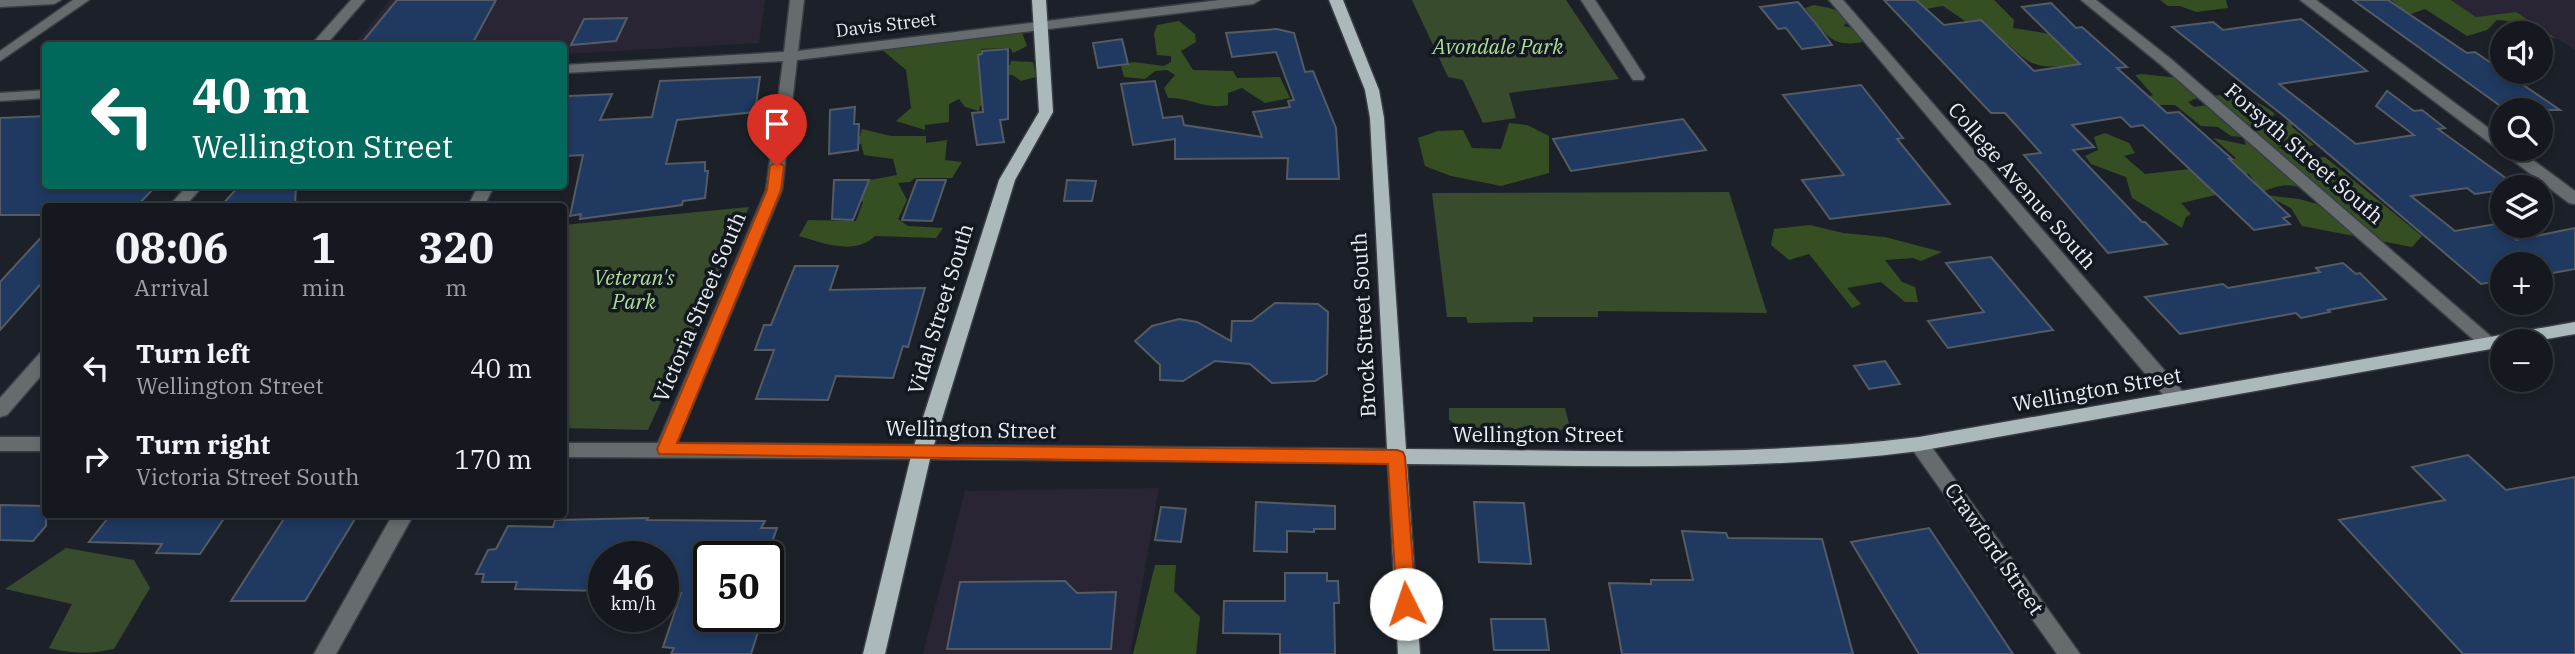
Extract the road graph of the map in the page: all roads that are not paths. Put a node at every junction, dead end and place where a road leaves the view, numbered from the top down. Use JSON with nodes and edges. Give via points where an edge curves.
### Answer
{"nodes":[{"id":1,"x":54,"y":0,"type":"edge"},
{"id":2,"x":82,"y":0,"type":"edge"},
{"id":3,"x":358,"y":0,"type":"edge"},
{"id":4,"x":797,"y":0,"type":"edge"},
{"id":5,"x":1040,"y":0,"type":"edge"},
{"id":6,"x":1253,"y":0,"type":"edge"},
{"id":7,"x":1336,"y":0,"type":"edge"},
{"id":8,"x":1588,"y":0,"type":"edge"},
{"id":9,"x":1836,"y":0,"type":"edge"},
{"id":10,"x":2088,"y":0,"type":"edge"},
{"id":11,"x":2307,"y":0,"type":"edge"},
{"id":12,"x":0,"y":3,"type":"edge"},
{"id":13,"x":1042,"y":25,"type":"junction"},
{"id":14,"x":321,"y":42,"type":"edge"},
{"id":15,"x":792,"y":56,"type":"junction"},
{"id":16,"x":0,"y":57,"type":"edge"},
{"id":17,"x":567,"y":69,"type":"edge"},
{"id":18,"x":1638,"y":76,"type":"dead end"},
{"id":19,"x":42,"y":94,"type":"edge"},
{"id":20,"x":0,"y":97,"type":"edge"},
{"id":21,"x":2490,"y":136,"type":"edge"},
{"id":22,"x":2524,"y":161,"type":"edge"},
{"id":23,"x":192,"y":189,"type":"edge"},
{"id":24,"x":2575,"y":199,"type":"edge"},
{"id":25,"x":180,"y":203,"type":"edge"},
{"id":26,"x":2575,"y":328,"type":"edge"},
{"id":27,"x":2553,"y":332,"type":"edge"},
{"id":28,"x":2490,"y":335,"type":"edge"},
{"id":29,"x":2490,"y":343,"type":"edge"},
{"id":30,"x":42,"y":363,"type":"edge"},
{"id":31,"x":2178,"y":399,"type":"junction"},
{"id":32,"x":0,"y":410,"type":"edge"},
{"id":33,"x":0,"y":444,"type":"edge"},
{"id":34,"x":42,"y":444,"type":"edge"},
{"id":35,"x":1919,"y":444,"type":"junction"},
{"id":36,"x":665,"y":449,"type":"junction"},
{"id":37,"x":567,"y":450,"type":"edge"},
{"id":38,"x":922,"y":452,"type":"junction"},
{"id":39,"x":1397,"y":457,"type":"junction"},
{"id":40,"x":402,"y":518,"type":"edge"},
{"id":41,"x":325,"y":654,"type":"edge"},
{"id":42,"x":874,"y":654,"type":"edge"},
{"id":43,"x":1409,"y":654,"type":"edge"},
{"id":44,"x":2069,"y":654,"type":"edge"}],
"edges":[{"from":1,"to":12,"type":"street"},
{"from":2,"to":16,"type":"street"},
{"from":3,"to":14,"type":"street"},
{"from":4,"to":15,"type":"street","name":"Victoria Street South"},
{"from":5,"to":13,"type":"main road","name":"Vidal Street South"},
{"from":6,"to":13,"type":"street","name":"Davis Street"},
{"from":7,"to":39,"type":"main road","name":"Brock Street South","via":[[1372,90],[1377,118]]},
{"from":8,"to":18,"type":"street"},
{"from":9,"to":31,"type":"street","name":"College Avenue South"},
{"from":10,"to":28,"type":"street","name":"Forsyth Street South"},
{"from":11,"to":21,"type":"street"},
{"from":13,"to":15,"type":"street","name":"Davis Street"},
{"from":13,"to":38,"type":"main road","name":"Vidal Street South","via":[[1046,112],[1007,180]]},
{"from":15,"to":17,"type":"street","name":"Davis Street"},
{"from":15,"to":36,"type":"street","name":"Victoria Street South","via":[[774,190]]},
{"from":19,"to":20,"type":"street"},
{"from":22,"to":24,"type":"street"},
{"from":23,"to":25,"type":"street"},
{"from":26,"to":27,"type":"main road","name":"Wellington Street"},
{"from":29,"to":31,"type":"main road","name":"Wellington Street"},
{"from":30,"to":32,"type":"street"},
{"from":31,"to":35,"type":"main road","name":"Wellington Street"},
{"from":33,"to":34,"type":"street"},
{"from":35,"to":39,"type":"main road","name":"Wellington Street","via":[[1737,459]]},
{"from":35,"to":44,"type":"street","name":"Crawford Street"},
{"from":36,"to":37,"type":"street","name":"Wellington Street"},
{"from":36,"to":38,"type":"street","name":"Wellington Street"},
{"from":38,"to":39,"type":"main road","name":"Wellington Street"},
{"from":38,"to":42,"type":"main road","name":"Vidal Street South"},
{"from":39,"to":43,"type":"main road","name":"Brock Street South"},
{"from":40,"to":41,"type":"street"}]}
